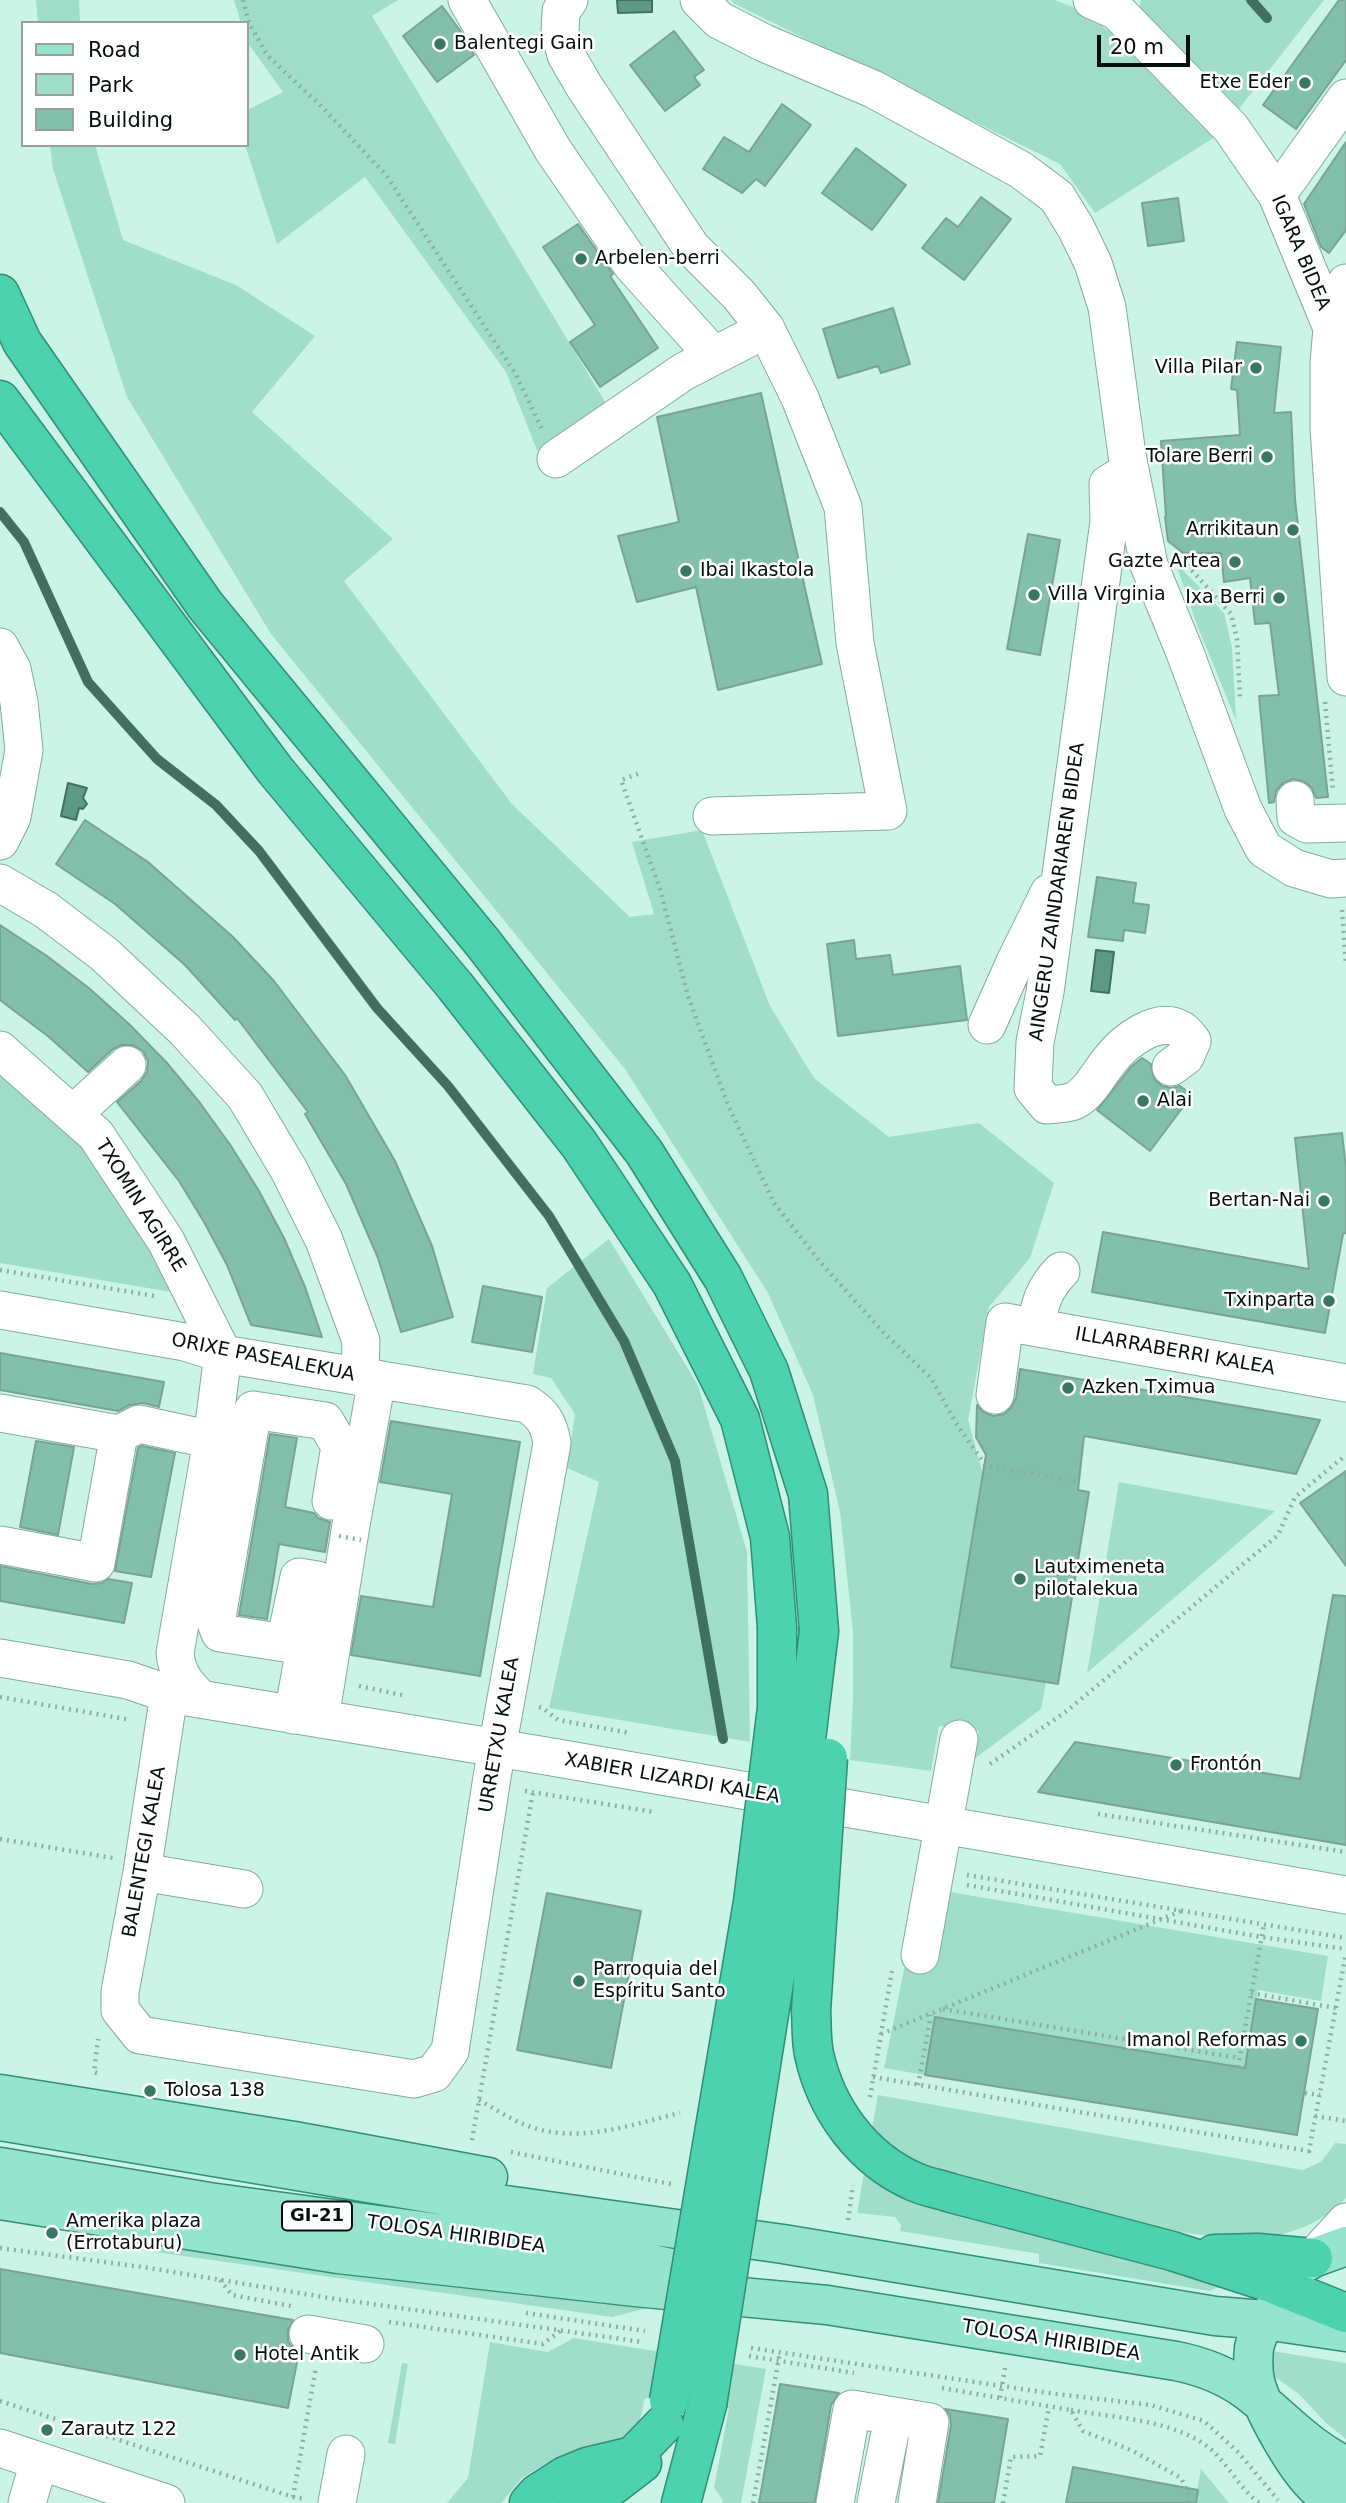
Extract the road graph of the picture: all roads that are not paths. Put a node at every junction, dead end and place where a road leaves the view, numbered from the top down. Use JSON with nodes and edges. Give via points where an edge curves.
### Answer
{"nodes":[{"id":1,"x":467,"y":0,"type":"edge"},
{"id":2,"x":569,"y":0,"type":"edge"},
{"id":3,"x":699,"y":0,"type":"edge"},
{"id":4,"x":1092,"y":0,"type":"edge"},
{"id":5,"x":1346,"y":98,"type":"edge"},
{"id":6,"x":1277,"y":195,"type":"junction"},
{"id":7,"x":1346,"y":283,"type":"edge"},
{"id":8,"x":0,"y":294,"type":"edge"},
{"id":9,"x":1332,"y":328,"type":"junction"},
{"id":10,"x":766,"y":329,"type":"junction"},
{"id":11,"x":714,"y":356,"type":"junction"},
{"id":12,"x":0,"y":400,"type":"edge"},
{"id":13,"x":556,"y":459,"type":"road end"},
{"id":14,"x":1129,"y":471,"type":"junction"},
{"id":15,"x":0,"y":648,"type":"edge"},
{"id":16,"x":1346,"y":677,"type":"edge"},
{"id":17,"x":1295,"y":800,"type":"dead end"},
{"id":18,"x":712,"y":816,"type":"dead end"},
{"id":19,"x":1346,"y":823,"type":"edge"},
{"id":20,"x":0,"y":841,"type":"edge"},
{"id":21,"x":1062,"y":869,"type":"junction"},
{"id":22,"x":0,"y":883,"type":"edge"},
{"id":23,"x":1344,"y":894,"type":"edge"},
{"id":24,"x":987,"y":1025,"type":"dead end"},
{"id":25,"x":0,"y":1050,"type":"edge"},
{"id":26,"x":1171,"y":1067,"type":"dead end"},
{"id":27,"x":134,"y":1075,"type":"dead end"},
{"id":28,"x":82,"y":1122,"type":"junction"},
{"id":29,"x":1061,"y":1271,"type":"dead end"},
{"id":30,"x":0,"y":1310,"type":"edge"},
{"id":31,"x":1020,"y":1324,"type":"junction"},
{"id":32,"x":223,"y":1354,"type":"junction"},
{"id":33,"x":369,"y":1378,"type":"junction"},
{"id":34,"x":1346,"y":1383,"type":"edge"},
{"id":35,"x":995,"y":1395,"type":"dead end"},
{"id":36,"x":527,"y":1404,"type":"joint"},
{"id":37,"x":0,"y":1413,"type":"edge"},
{"id":38,"x":119,"y":1434,"type":"junction"},
{"id":39,"x":212,"y":1440,"type":"junction"},
{"id":40,"x":331,"y":1501,"type":"dead end"},
{"id":41,"x":0,"y":1545,"type":"edge"},
{"id":42,"x":820,"y":1631,"type":"junction"},
{"id":43,"x":175,"y":1653,"type":"junction"},
{"id":44,"x":0,"y":1658,"type":"edge"},
{"id":45,"x":128,"y":1680,"type":"junction"},
{"id":46,"x":185,"y":1697,"type":"junction"},
{"id":47,"x":307,"y":1717,"type":"junction"},
{"id":48,"x":959,"y":1739,"type":"dead end"},
{"id":49,"x":497,"y":1749,"type":"junction"},
{"id":50,"x":782,"y":1798,"type":"junction"},
{"id":51,"x":947,"y":1808,"type":"junction"},
{"id":52,"x":775,"y":1843,"type":"dead end"},
{"id":53,"x":133,"y":1866,"type":"junction"},
{"id":54,"x":244,"y":1889,"type":"dead end"},
{"id":55,"x":1346,"y":1895,"type":"edge"},
{"id":56,"x":906,"y":1961,"type":"road end"},
{"id":57,"x":120,"y":2010,"type":"joint"},
{"id":58,"x":0,"y":2094,"type":"edge"},
{"id":59,"x":0,"y":2121,"type":"edge"},
{"id":60,"x":0,"y":2167,"type":"edge"},
{"id":61,"x":0,"y":2200,"type":"edge"},
{"id":62,"x":1346,"y":2222,"type":"edge"},
{"id":63,"x":783,"y":2244,"type":"junction"},
{"id":64,"x":1172,"y":2251,"type":"junction"},
{"id":65,"x":1330,"y":2252,"type":"edge"},
{"id":66,"x":1280,"y":2287,"type":"junction"},
{"id":67,"x":827,"y":2305,"type":"junction"},
{"id":68,"x":1346,"y":2314,"type":"edge"},
{"id":69,"x":1215,"y":2316,"type":"junction"},
{"id":70,"x":1265,"y":2320,"type":"junction"},
{"id":71,"x":1346,"y":2332,"type":"edge"},
{"id":72,"x":315,"y":2335,"type":"road end"},
{"id":73,"x":365,"y":2344,"type":"dead end"},
{"id":74,"x":706,"y":2405,"type":"junction"},
{"id":75,"x":1265,"y":2406,"type":"junction"},
{"id":76,"x":666,"y":2412,"type":"junction"},
{"id":77,"x":890,"y":2433,"type":"dead end"},
{"id":78,"x":0,"y":2448,"type":"edge"},
{"id":79,"x":346,"y":2454,"type":"dead end"},
{"id":80,"x":39,"y":2462,"type":"junction"},
{"id":81,"x":1335,"y":2491,"type":"edge"},
{"id":82,"x":327,"y":2502,"type":"edge"},
{"id":83,"x":576,"y":2502,"type":"edge"},
{"id":84,"x":27,"y":2503,"type":"edge"},
{"id":85,"x":166,"y":2503,"type":"edge"},
{"id":86,"x":529,"y":2503,"type":"edge"},
{"id":87,"x":619,"y":2503,"type":"edge"},
{"id":88,"x":681,"y":2503,"type":"edge"},
{"id":89,"x":697,"y":2503,"type":"edge"},
{"id":90,"x":835,"y":2503,"type":"edge"},
{"id":91,"x":876,"y":2503,"type":"edge"},
{"id":92,"x":917,"y":2503,"type":"edge"}],
"edges":[{"from":1,"to":11,"type":"street","via":[[553,150],[624,254]]},
{"from":2,"to":10,"type":"street","via":[[561,11],[560,33],[583,86],[691,247]]},
{"from":3,"to":14,"type":"street","via":[[719,20],[873,89],[1021,170],[1057,197],[1093,264],[1107,307]]},
{"from":4,"to":6,"type":"street","name":"IGARA BIDEA","via":[[1117,10],[1231,128]]},
{"from":5,"to":6,"type":"street"},
{"from":6,"to":9,"type":"street","name":"IGARA BIDEA"},
{"from":7,"to":9,"type":"street","name":"IGARA BIDEA"},
{"from":8,"to":42,"type":"highway","via":[[22,342],[205,606],[483,943],[619,1119],[723,1278],[768,1371],[808,1494]]},
{"from":9,"to":16,"type":"street","name":"IGARA BIDEA","via":[[1329,428]]},
{"from":10,"to":11,"type":"street"},
{"from":10,"to":18,"type":"street","via":[[800,398],[843,507],[855,643],[888,811]]},
{"from":11,"to":13,"type":"street","via":[[683,372]]},
{"from":12,"to":76,"type":"highway","bridge":true,"via":[[275,770],[579,1144],[672,1284],[740,1419],[770,1537],[777,1708],[752,1902]]},
{"from":14,"to":21,"type":"street","name":"AINGERU ZAINDARIAREN BIDEA","via":[[1108,484],[1109,522]]},
{"from":14,"to":23,"type":"street","via":[[1149,565],[1243,809],[1264,849],[1294,869],[1331,879]]},
{"from":15,"to":20,"type":"street","via":[[12,669],[24,750],[12,817]]},
{"from":17,"to":19,"type":"street","via":[[1296,818],[1307,824]]},
{"from":21,"to":24,"type":"street"},
{"from":21,"to":26,"type":"street","name":"AINGERU ZAINDARIAREN BIDEA","via":[[1035,1042],[1033,1088],[1046,1105],[1073,1101],[1090,1089],[1126,1043],[1145,1030],[1162,1027],[1180,1029],[1192,1041],[1185,1058]]},
{"from":22,"to":33,"type":"street","via":[[46,910],[104,954],[185,1030],[245,1096],[324,1240],[361,1341]]},
{"from":25,"to":28,"type":"street","name":"TXOMIN AGIRRE"},
{"from":27,"to":28,"type":"street"},
{"from":28,"to":32,"type":"street","name":"TXOMIN AGIRRE","via":[[166,1241]]},
{"from":29,"to":31,"type":"street"},
{"from":30,"to":32,"type":"street","name":"ORIXE PASEALEKUA","via":[[185,1342]]},
{"from":31,"to":34,"type":"street","name":"ILLARRABERRI KALEA"},
{"from":31,"to":35,"type":"street"},
{"from":32,"to":33,"type":"street","name":"ORIXE PASEALEKUA"},
{"from":32,"to":39,"type":"street"},
{"from":33,"to":36,"type":"street","name":"ORIXE PASEALEKUA"},
{"from":33,"to":47,"type":"street","via":[[326,1680]]},
{"from":36,"to":49,"type":"street","name":"URRETXU KALEA","via":[[545,1420],[552,1443]]},
{"from":37,"to":38,"type":"street"},
{"from":38,"to":39,"type":"street","via":[[139,1424]]},
{"from":38,"to":41,"type":"street","via":[[96,1563]]},
{"from":39,"to":43,"type":"street"},
{"from":40,"to":47,"type":"street","via":[[340,1446],[325,1421],[253,1410],[216,1623],[220,1633],[285,1643],[299,1577],[317,1580]]},
{"from":42,"to":64,"type":"highway","bridge":true,"via":[[830,1735],[811,2011],[813,2051],[831,2105],[862,2145],[915,2182]]},
{"from":42,"to":74,"type":"highway","bridge":true,"via":[[786,1907]]},
{"from":43,"to":45,"type":"street","via":[[148,1677]]},
{"from":43,"to":46,"type":"street"},
{"from":44,"to":45,"type":"street","name":"XABIER LIZARDI KALEA"},
{"from":45,"to":46,"type":"street","name":"XABIER LIZARDI KALEA"},
{"from":46,"to":47,"type":"street","name":"XABIER LIZARDI KALEA"},
{"from":46,"to":53,"type":"street","name":"BALENTEGI KALEA"},
{"from":47,"to":49,"type":"street","name":"XABIER LIZARDI KALEA"},
{"from":48,"to":51,"type":"street"},
{"from":49,"to":50,"type":"street","name":"XABIER LIZARDI KALEA"},
{"from":49,"to":57,"type":"street","name":"URRETXU KALEA","via":[[450,2051],[434,2073],[414,2079],[140,2035]]},
{"from":50,"to":51,"type":"street","name":"XABIER LIZARDI KALEA"},
{"from":50,"to":52,"type":"street"},
{"from":51,"to":55,"type":"street","name":"XABIER LIZARDI KALEA"},
{"from":51,"to":56,"type":"street"},
{"from":53,"to":54,"type":"street"},
{"from":53,"to":57,"type":"street","name":"BALENTEGI KALEA"},
{"from":58,"to":63,"type":"main road","name":"TOLOSA HIRIBIDEA","via":[[295,2141],[546,2188]]},
{"from":59,"to":63,"type":"main road","name":"TOLOSA HIRIBIDEA","number":"GI-21","via":[[470,2200]]},
{"from":60,"to":67,"type":"main road","name":"TOLOSA HIRIBIDEA","number":"GI-21","via":[[209,2202],[635,2260]]},
{"from":61,"to":67,"type":"main road","name":"TOLOSA HIRIBIDEA","via":[[338,2254]]},
{"from":62,"to":65,"type":"street"},
{"from":63,"to":69,"type":"main road","name":"TOLOSA HIRIBIDEA"},
{"from":64,"to":65,"type":"highway"},
{"from":64,"to":66,"type":"highway"},
{"from":65,"to":66,"type":"main road"},
{"from":66,"to":68,"type":"highway"},
{"from":66,"to":69,"type":"main road"},
{"from":66,"to":70,"type":"main road"},
{"from":67,"to":75,"type":"main road","name":"TOLOSA HIRIBIDEA","via":[[1200,2366],[1245,2389]]},
{"from":69,"to":70,"type":"main road","name":"TOLOSA HIRIBIDEA"},
{"from":70,"to":71,"type":"main road","name":"TOLOSA HIRIBIDEA"},
{"from":70,"to":75,"type":"main road","via":[[1253,2364]]},
{"from":72,"to":73,"type":"street"},
{"from":74,"to":88,"type":"highway"},
{"from":74,"to":89,"type":"highway"},
{"from":75,"to":81,"type":"main road","name":"TOLOSA HIRIBIDEA","via":[[1332,2460]]},
{"from":76,"to":83,"type":"highway","via":[[642,2464],[612,2486]]},
{"from":76,"to":86,"type":"highway","via":[[633,2456],[565,2476]]},
{"from":77,"to":91,"type":"street"},
{"from":78,"to":80,"type":"street"},
{"from":79,"to":82,"type":"street"},
{"from":80,"to":84,"type":"street"},
{"from":80,"to":85,"type":"street"},
{"from":83,"to":87,"type":"street"},
{"from":90,"to":92,"type":"street","via":[[852,2409],[930,2423]]}]}
